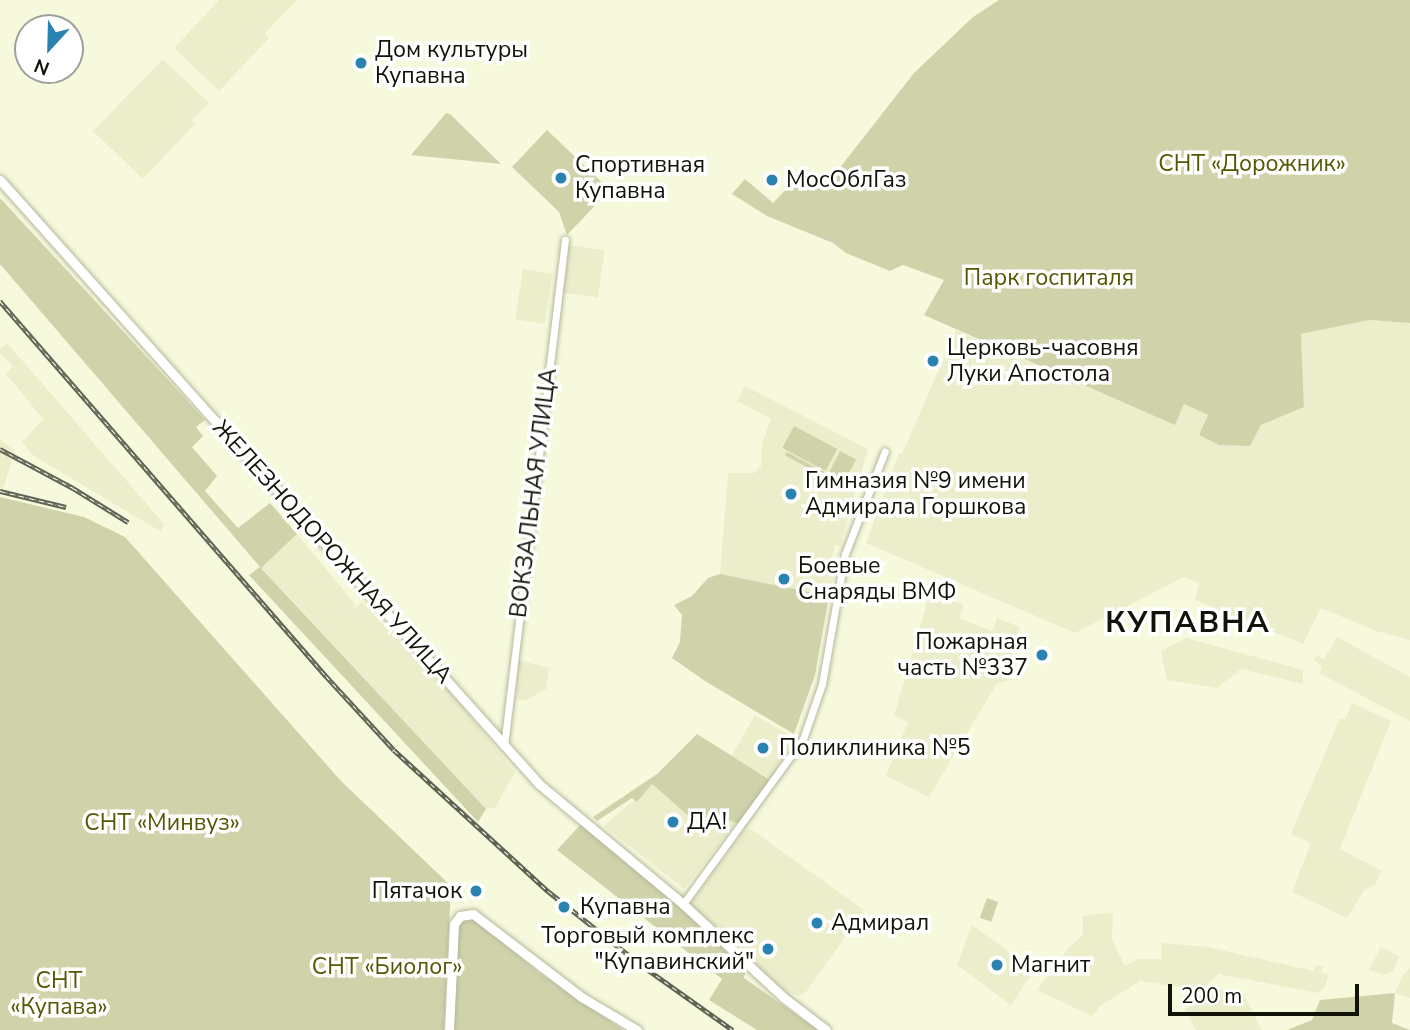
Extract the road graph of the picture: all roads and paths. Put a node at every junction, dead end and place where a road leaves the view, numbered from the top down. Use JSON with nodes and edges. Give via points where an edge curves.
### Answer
{"nodes":[{"id":1,"x":0,"y":180,"type":"edge"},
{"id":2,"x":565,"y":240,"type":"dead end"},
{"id":3,"x":885,"y":451,"type":"dead end"},
{"id":4,"x":504,"y":746,"type":"junction"},
{"id":5,"x":683,"y":904,"type":"junction"},
{"id":6,"x":449,"y":1030,"type":"edge"},
{"id":7,"x":637,"y":1030,"type":"edge"},
{"id":8,"x":826,"y":1030,"type":"edge"}],
"edges":[{"from":1,"to":4,"type":"main road","name":"ЖЕЛЕЗНОДОРОЖНАЯ УЛИЦА"},
{"from":2,"to":4,"type":"street","name":"ВОКЗАЛЬНАЯ УЛИЦА"},
{"from":3,"to":5,"type":"street","via":[[845,554],[822,684],[803,739]]},
{"from":4,"to":5,"type":"main road","name":"ЖЕЛЕЗНОДОРОЖНАЯ УЛИЦА","via":[[565,807]]},
{"from":5,"to":8,"type":"main road","name":"ЖЕЛЕЗНОДОРОЖНАЯ УЛИЦА","via":[[783,997]]},
{"from":6,"to":7,"type":"main road","via":[[454,924],[460,916],[473,914],[583,998]]}]}
